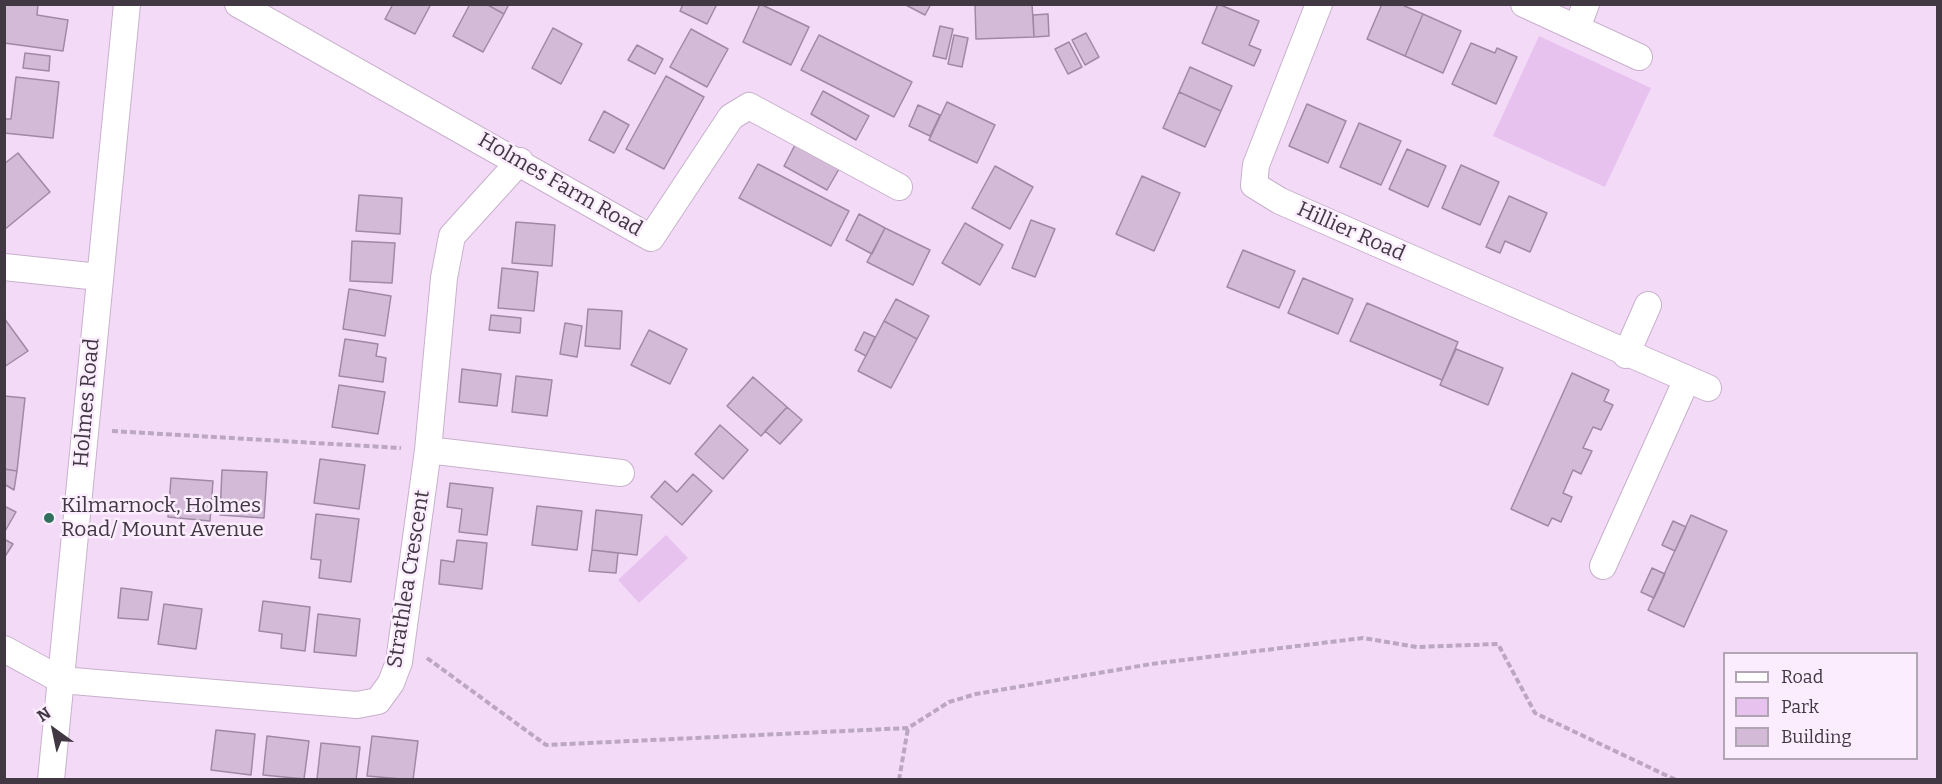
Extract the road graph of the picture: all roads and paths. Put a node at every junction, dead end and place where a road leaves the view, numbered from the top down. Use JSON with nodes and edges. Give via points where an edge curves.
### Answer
{"nodes":[{"id":1,"x":127,"y":4,"type":"edge"},
{"id":2,"x":238,"y":4,"type":"edge"},
{"id":3,"x":1319,"y":4,"type":"edge"},
{"id":4,"x":1524,"y":4,"type":"edge"},
{"id":5,"x":1586,"y":4,"type":"edge"},
{"id":6,"x":1577,"y":28,"type":"junction"},
{"id":7,"x":1639,"y":57,"type":"dead end"},
{"id":8,"x":520,"y":162,"type":"junction"},
{"id":9,"x":899,"y":187,"type":"dead end"},
{"id":10,"x":4,"y":267,"type":"edge"},
{"id":11,"x":99,"y":277,"type":"junction"},
{"id":12,"x":1648,"y":305,"type":"dead end"},
{"id":13,"x":1626,"y":355,"type":"junction"},
{"id":14,"x":85,"y":430,"type":"junction"},
{"id":15,"x":428,"y":450,"type":"junction"},
{"id":16,"x":621,"y":473,"type":"dead end"},
{"id":17,"x":1603,"y":566,"type":"dead end"},
{"id":18,"x":402,"y":640,"type":"junction"},
{"id":19,"x":4,"y":649,"type":"edge"},
{"id":20,"x":61,"y":680,"type":"junction"},
{"id":21,"x":908,"y":728,"type":"junction"},
{"id":22,"x":51,"y":780,"type":"edge"},
{"id":23,"x":898,"y":780,"type":"edge"},
{"id":24,"x":1676,"y":780,"type":"edge"}],
"edges":[{"from":1,"to":11,"type":"street","name":"Holmes Road"},
{"from":2,"to":8,"type":"street","name":"Holmes Farm Road"},
{"from":3,"to":13,"type":"street","name":"Hillier Road","via":[[1256,165],[1254,185],[1280,201]]},
{"from":4,"to":6,"type":"street"},
{"from":5,"to":6,"type":"street"},
{"from":6,"to":7,"type":"street"},
{"from":8,"to":9,"type":"street","name":"Holmes Farm Road","via":[[651,238],[731,117],[749,106]]},
{"from":8,"to":15,"type":"street","name":"Strathlea Crescent","via":[[452,236],[444,278]]},
{"from":10,"to":11,"type":"street"},
{"from":11,"to":14,"type":"street","name":"Holmes Road"},
{"from":12,"to":13,"type":"street"},
{"from":13,"to":17,"type":"street","name":"Hillier Road","via":[[1697,384]]},
{"from":14,"to":15,"type":"path"},
{"from":14,"to":20,"type":"street","name":"Holmes Road"},
{"from":15,"to":16,"type":"street"},
{"from":15,"to":18,"type":"street","name":"Strathlea Crescent"},
{"from":18,"to":20,"type":"street","name":"Strathlea Crescent","via":[[392,683],[378,701],[357,705]]},
{"from":18,"to":21,"type":"path","via":[[546,745]]},
{"from":19,"to":20,"type":"street"},
{"from":20,"to":22,"type":"street","name":"Holmes Road"},
{"from":21,"to":23,"type":"path"},
{"from":21,"to":24,"type":"path","via":[[949,702],[976,694],[1151,664],[1363,638],[1417,647],[1498,644],[1535,713]]}]}
